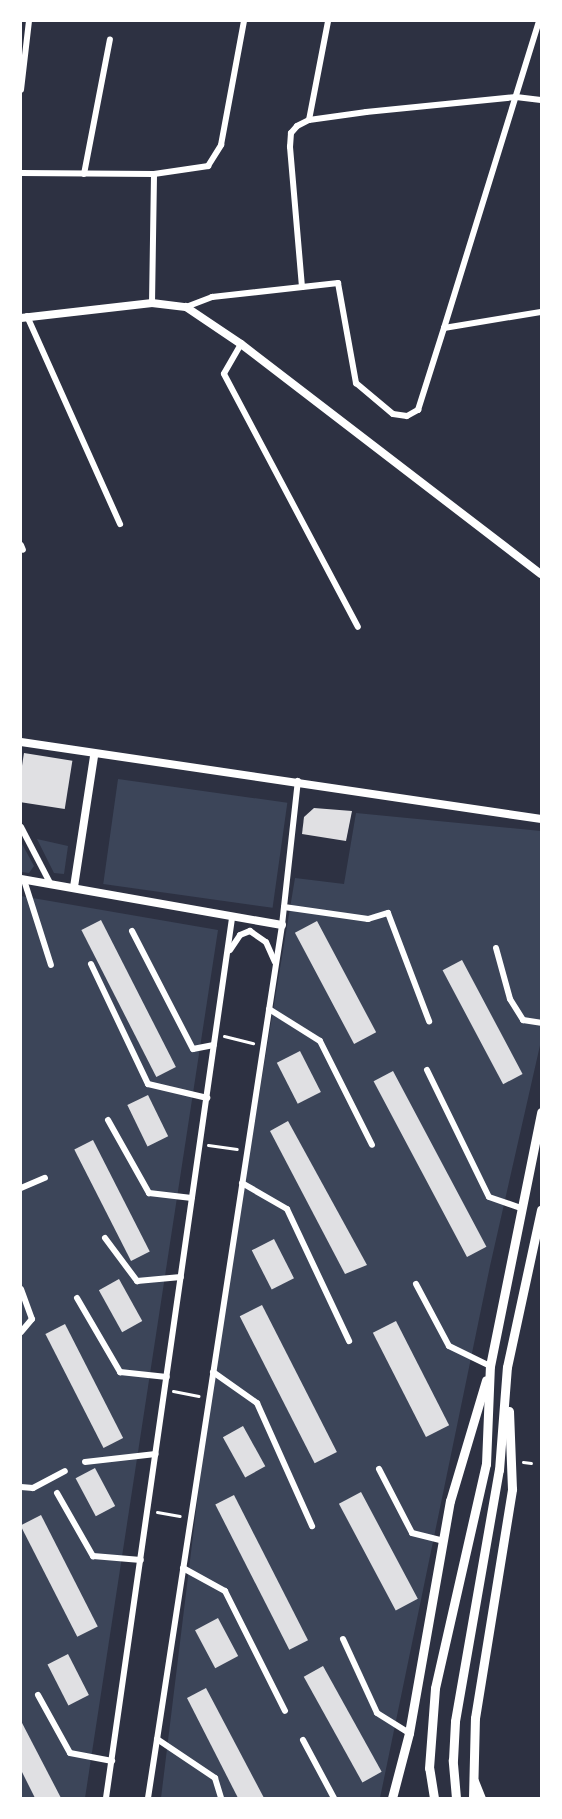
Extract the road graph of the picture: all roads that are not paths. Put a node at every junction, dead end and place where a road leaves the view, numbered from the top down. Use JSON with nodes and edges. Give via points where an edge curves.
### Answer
{"nodes":[{"id":1,"x":30,"y":21,"type":"edge"},
{"id":2,"x":244,"y":21,"type":"edge"},
{"id":3,"x":328,"y":21,"type":"edge"},
{"id":4,"x":539,"y":21,"type":"edge"},
{"id":5,"x":110,"y":39,"type":"dead end"},
{"id":6,"x":21,"y":90,"type":"edge"},
{"id":7,"x":516,"y":97,"type":"junction"},
{"id":8,"x":541,"y":100,"type":"edge"},
{"id":9,"x":309,"y":120,"type":"junction"},
{"id":10,"x":21,"y":173,"type":"edge"},
{"id":11,"x":84,"y":174,"type":"junction"},
{"id":12,"x":154,"y":174,"type":"junction"},
{"id":13,"x":302,"y":286,"type":"junction"},
{"id":14,"x":152,"y":303,"type":"junction"},
{"id":15,"x":186,"y":307,"type":"junction"},
{"id":16,"x":541,"y":312,"type":"edge"},
{"id":17,"x":24,"y":317,"type":"edge"},
{"id":18,"x":444,"y":328,"type":"junction"},
{"id":19,"x":242,"y":345,"type":"junction"},
{"id":20,"x":120,"y":524,"type":"dead end"},
{"id":21,"x":541,"y":574,"type":"edge"},
{"id":22,"x":358,"y":627,"type":"dead end"},
{"id":23,"x":21,"y":742,"type":"edge"},
{"id":24,"x":94,"y":756,"type":"junction"},
{"id":25,"x":298,"y":781,"type":"junction"},
{"id":26,"x":541,"y":819,"type":"edge"},
{"id":27,"x":21,"y":827,"type":"edge"},
{"id":28,"x":23,"y":879,"type":"edge"},
{"id":29,"x":50,"y":883,"type":"junction"},
{"id":30,"x":74,"y":887,"type":"junction"},
{"id":31,"x":284,"y":907,"type":"junction"},
{"id":32,"x":232,"y":918,"type":"junction"},
{"id":33,"x":282,"y":925,"type":"junction"},
{"id":34,"x":132,"y":931,"type":"dead end"},
{"id":35,"x":496,"y":948,"type":"dead end"},
{"id":36,"x":227,"y":957,"type":"junction"},
{"id":37,"x":91,"y":964,"type":"dead end"},
{"id":38,"x":51,"y":965,"type":"dead end"},
{"id":39,"x":276,"y":965,"type":"junction"},
{"id":40,"x":269,"y":1009,"type":"junction"},
{"id":41,"x":429,"y":1021,"type":"dead end"},
{"id":42,"x":541,"y":1023,"type":"edge"},
{"id":43,"x":214,"y":1045,"type":"junction"},
{"id":44,"x":427,"y":1070,"type":"dead end"},
{"id":45,"x":207,"y":1098,"type":"junction"},
{"id":46,"x":541,"y":1112,"type":"edge"},
{"id":47,"x":108,"y":1120,"type":"dead end"},
{"id":48,"x":372,"y":1145,"type":"dead end"},
{"id":49,"x":45,"y":1178,"type":"dead end"},
{"id":50,"x":242,"y":1183,"type":"junction"},
{"id":51,"x":21,"y":1188,"type":"edge"},
{"id":52,"x":192,"y":1198,"type":"junction"},
{"id":53,"x":521,"y":1208,"type":"junction"},
{"id":54,"x":541,"y":1210,"type":"edge"},
{"id":55,"x":105,"y":1238,"type":"dead end"},
{"id":56,"x":181,"y":1277,"type":"junction"},
{"id":57,"x":416,"y":1284,"type":"dead end"},
{"id":58,"x":21,"y":1289,"type":"edge"},
{"id":59,"x":77,"y":1298,"type":"dead end"},
{"id":60,"x":21,"y":1332,"type":"edge"},
{"id":61,"x":350,"y":1341,"type":"dead end"},
{"id":62,"x":490,"y":1366,"type":"junction"},
{"id":63,"x":507,"y":1367,"type":"junction"},
{"id":64,"x":213,"y":1372,"type":"junction"},
{"id":65,"x":167,"y":1377,"type":"junction"},
{"id":66,"x":156,"y":1455,"type":"junction"},
{"id":67,"x":85,"y":1462,"type":"dead end"},
{"id":68,"x":379,"y":1469,"type":"dead end"},
{"id":69,"x":65,"y":1471,"type":"dead end"},
{"id":70,"x":21,"y":1487,"type":"edge"},
{"id":71,"x":57,"y":1493,"type":"dead end"},
{"id":72,"x":312,"y":1526,"type":"dead end"},
{"id":73,"x":443,"y":1541,"type":"junction"},
{"id":74,"x":141,"y":1560,"type":"junction"},
{"id":75,"x":183,"y":1568,"type":"junction"},
{"id":76,"x":343,"y":1639,"type":"dead end"},
{"id":77,"x":38,"y":1695,"type":"dead end"},
{"id":78,"x":285,"y":1711,"type":"dead end"},
{"id":79,"x":409,"y":1733,"type":"junction"},
{"id":80,"x":157,"y":1738,"type":"junction"},
{"id":81,"x":303,"y":1740,"type":"dead end"},
{"id":82,"x":112,"y":1761,"type":"junction"},
{"id":83,"x":471,"y":1774,"type":"junction"},
{"id":84,"x":106,"y":1798,"type":"edge"},
{"id":85,"x":148,"y":1798,"type":"edge"},
{"id":86,"x":221,"y":1798,"type":"edge"},
{"id":87,"x":334,"y":1798,"type":"edge"},
{"id":88,"x":392,"y":1798,"type":"edge"},
{"id":89,"x":434,"y":1798,"type":"edge"},
{"id":90,"x":456,"y":1798,"type":"edge"},
{"id":91,"x":473,"y":1798,"type":"edge"},
{"id":92,"x":481,"y":1798,"type":"edge"}],
"edges":[{"from":1,"to":6,"type":"street"},
{"from":2,"to":12,"type":"street","via":[[221,145],[208,166]]},
{"from":3,"to":9,"type":"street"},
{"from":4,"to":7,"type":"street"},
{"from":5,"to":11,"type":"street"},
{"from":7,"to":8,"type":"street"},
{"from":7,"to":9,"type":"street"},
{"from":7,"to":18,"type":"street"},
{"from":9,"to":13,"type":"street","via":[[291,133],[290,147]]},
{"from":10,"to":11,"type":"street"},
{"from":11,"to":12,"type":"street"},
{"from":12,"to":14,"type":"street"},
{"from":13,"to":15,"type":"street","via":[[212,297]]},
{"from":13,"to":18,"type":"street","via":[[338,283],[356,383],[393,414],[407,416],[418,410]]},
{"from":14,"to":15,"type":"street"},
{"from":14,"to":17,"type":"street"},
{"from":15,"to":19,"type":"street"},
{"from":16,"to":18,"type":"street"},
{"from":17,"to":20,"type":"street"},
{"from":19,"to":21,"type":"street"},
{"from":19,"to":22,"type":"street","via":[[224,374]]},
{"from":23,"to":24,"type":"street"},
{"from":24,"to":25,"type":"street"},
{"from":24,"to":30,"type":"street"},
{"from":25,"to":26,"type":"street"},
{"from":25,"to":31,"type":"street"},
{"from":27,"to":29,"type":"street"},
{"from":28,"to":29,"type":"street"},
{"from":28,"to":38,"type":"street"},
{"from":29,"to":30,"type":"street"},
{"from":30,"to":32,"type":"street"},
{"from":31,"to":33,"type":"street"},
{"from":31,"to":41,"type":"street","via":[[368,919],[388,913]]},
{"from":32,"to":33,"type":"street"},
{"from":32,"to":36,"type":"street"},
{"from":33,"to":39,"type":"street"},
{"from":34,"to":43,"type":"street","via":[[193,1049]]},
{"from":35,"to":42,"type":"street","via":[[510,999],[524,1020]]},
{"from":36,"to":39,"type":"street","via":[[240,935],[250,931],[266,942]]},
{"from":36,"to":43,"type":"street"},
{"from":37,"to":45,"type":"street","via":[[148,1084]]},
{"from":39,"to":40,"type":"street"},
{"from":40,"to":48,"type":"street","via":[[320,1041]]},
{"from":40,"to":50,"type":"street"},
{"from":43,"to":45,"type":"street"},
{"from":44,"to":53,"type":"street","via":[[489,1197]]},
{"from":45,"to":52,"type":"street"},
{"from":46,"to":53,"type":"main road"},
{"from":47,"to":52,"type":"street","via":[[149,1193]]},
{"from":49,"to":51,"type":"street"},
{"from":50,"to":61,"type":"street","via":[[286,1209]]},
{"from":50,"to":64,"type":"street"},
{"from":52,"to":56,"type":"street"},
{"from":53,"to":62,"type":"main road"},
{"from":54,"to":63,"type":"main road"},
{"from":55,"to":56,"type":"street","via":[[137,1281]]},
{"from":56,"to":65,"type":"street"},
{"from":57,"to":62,"type":"street","via":[[448,1346]]},
{"from":58,"to":60,"type":"street","via":[[32,1319]]},
{"from":59,"to":65,"type":"street","via":[[120,1372]]},
{"from":62,"to":73,"type":"main road","via":[[450,1501]]},
{"from":62,"to":89,"type":"main road","via":[[486,1464],[435,1689],[429,1768]]},
{"from":63,"to":83,"type":"main road","via":[[512,1489],[475,1718]]},
{"from":63,"to":90,"type":"main road","via":[[499,1470],[455,1721]]},
{"from":64,"to":72,"type":"street","via":[[257,1403]]},
{"from":64,"to":75,"type":"street"},
{"from":65,"to":66,"type":"street"},
{"from":66,"to":67,"type":"street"},
{"from":66,"to":74,"type":"street"},
{"from":68,"to":73,"type":"street","via":[[412,1533]]},
{"from":69,"to":70,"type":"street","via":[[33,1488]]},
{"from":71,"to":74,"type":"street","via":[[93,1556]]},
{"from":73,"to":79,"type":"main road"},
{"from":74,"to":82,"type":"street"},
{"from":75,"to":78,"type":"street","via":[[225,1591]]},
{"from":75,"to":80,"type":"street"},
{"from":76,"to":79,"type":"street","via":[[377,1713]]},
{"from":77,"to":82,"type":"street","via":[[70,1753]]},
{"from":79,"to":88,"type":"main road"},
{"from":80,"to":85,"type":"street"},
{"from":80,"to":86,"type":"street","via":[[215,1778]]},
{"from":81,"to":87,"type":"street"},
{"from":82,"to":84,"type":"street"},
{"from":83,"to":91,"type":"main road"},
{"from":83,"to":92,"type":"main road"}]}
